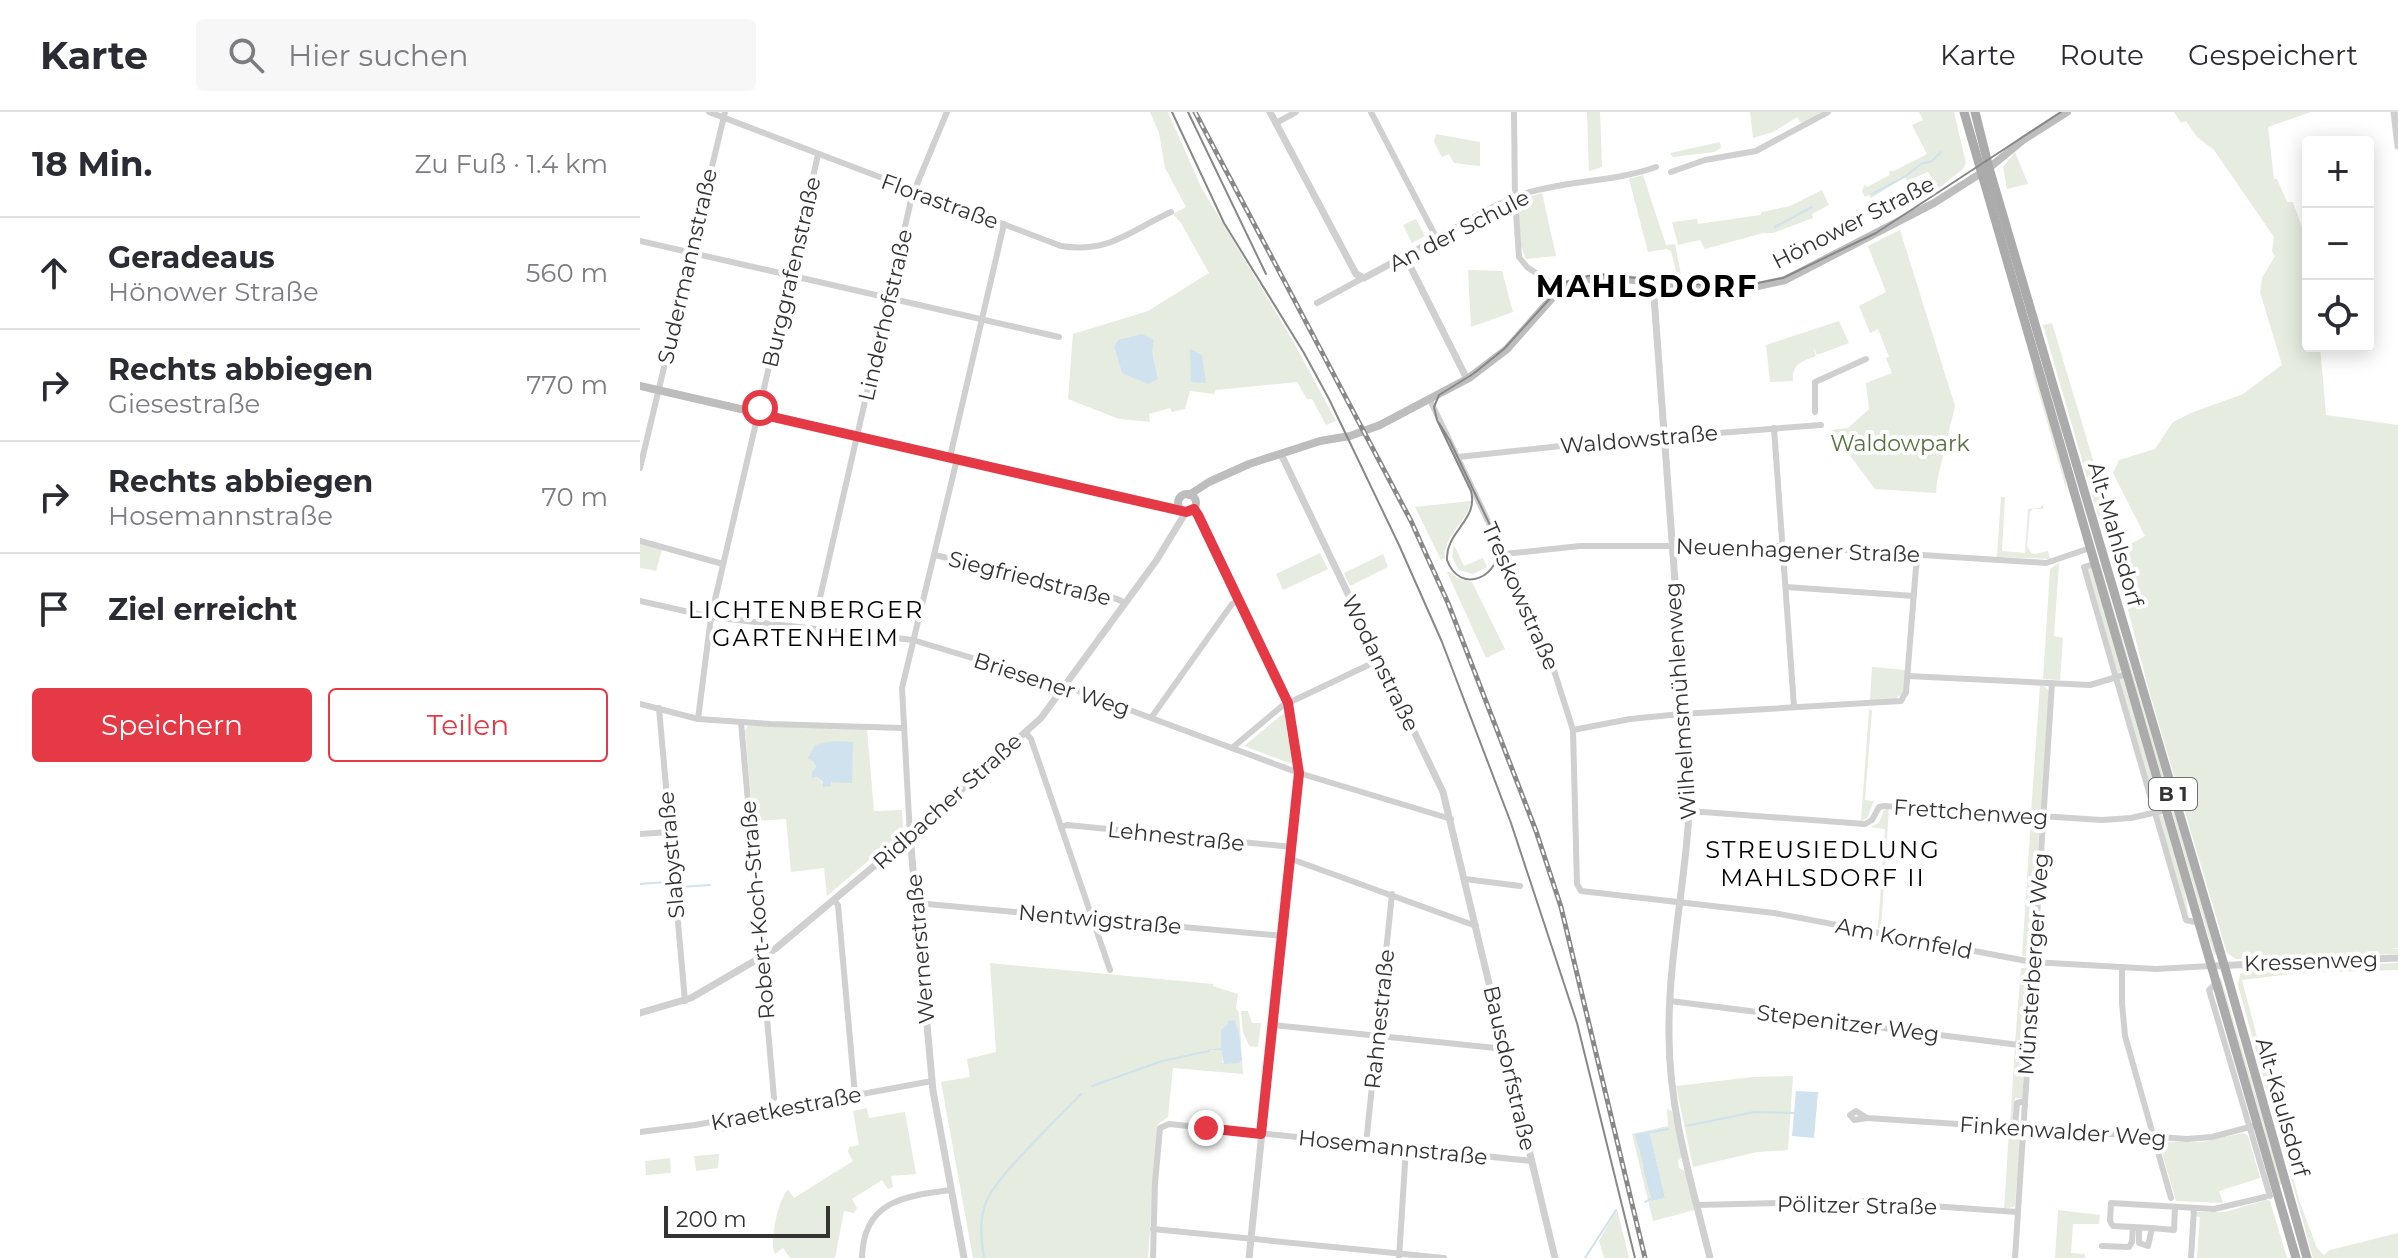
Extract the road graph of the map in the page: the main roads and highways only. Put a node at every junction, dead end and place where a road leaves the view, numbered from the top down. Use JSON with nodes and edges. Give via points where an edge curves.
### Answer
{"nodes":[{"id":1,"x":1964,"y":112,"type":"edge"},
{"id":2,"x":1975,"y":112,"type":"edge"},
{"id":3,"x":2067,"y":112,"type":"edge"},
{"id":4,"x":1985,"y":171,"type":"junction"},
{"id":5,"x":640,"y":386,"type":"edge"},
{"id":6,"x":1222,"y":477,"type":"junction"},
{"id":7,"x":1186,"y":496,"type":"junction"},
{"id":8,"x":1155,"y":504,"type":"junction"},
{"id":9,"x":1190,"y":508,"type":"junction"},
{"id":10,"x":2224,"y":965,"type":"joint"},
{"id":11,"x":2211,"y":966,"type":"joint"},
{"id":12,"x":2296,"y":1258,"type":"edge"},
{"id":13,"x":2307,"y":1258,"type":"edge"}],
"edges":[{"from":1,"to":4,"type":"main road","name":"Alt-Mahlsdorf","number":"B 1"},
{"from":2,"to":4,"type":"main road","name":"Alt-Mahlsdorf","number":"B 1"},
{"from":3,"to":4,"type":"main road","name":"Hönower Straße"},
{"from":4,"to":6,"type":"main road","name":"Hönower Straße","via":[[1785,280],[1728,289],[1595,277],[1573,282],[1560,289],[1513,344],[1432,404]]},
{"from":4,"to":10,"type":"main road","name":"Alt-Mahlsdorf","number":"B 1"},
{"from":4,"to":11,"type":"main road","name":"Alt-Mahlsdorf","number":"B 1"},
{"from":5,"to":8,"type":"main road"},
{"from":6,"to":7,"type":"main road"},
{"from":6,"to":9,"type":"main road"},
{"from":7,"to":8,"type":"main road"},
{"from":7,"to":9,"type":"main road"},
{"from":7,"to":9,"type":"main road","via":[[1179,503]]},
{"from":8,"to":9,"type":"main road"},
{"from":10,"to":13,"type":"main road","name":"Alt-Kaulsdorf","number":"B 1"},
{"from":11,"to":12,"type":"main road","name":"Alt-Kaulsdorf","number":"B 1","via":[[2253,1126]]}]}
